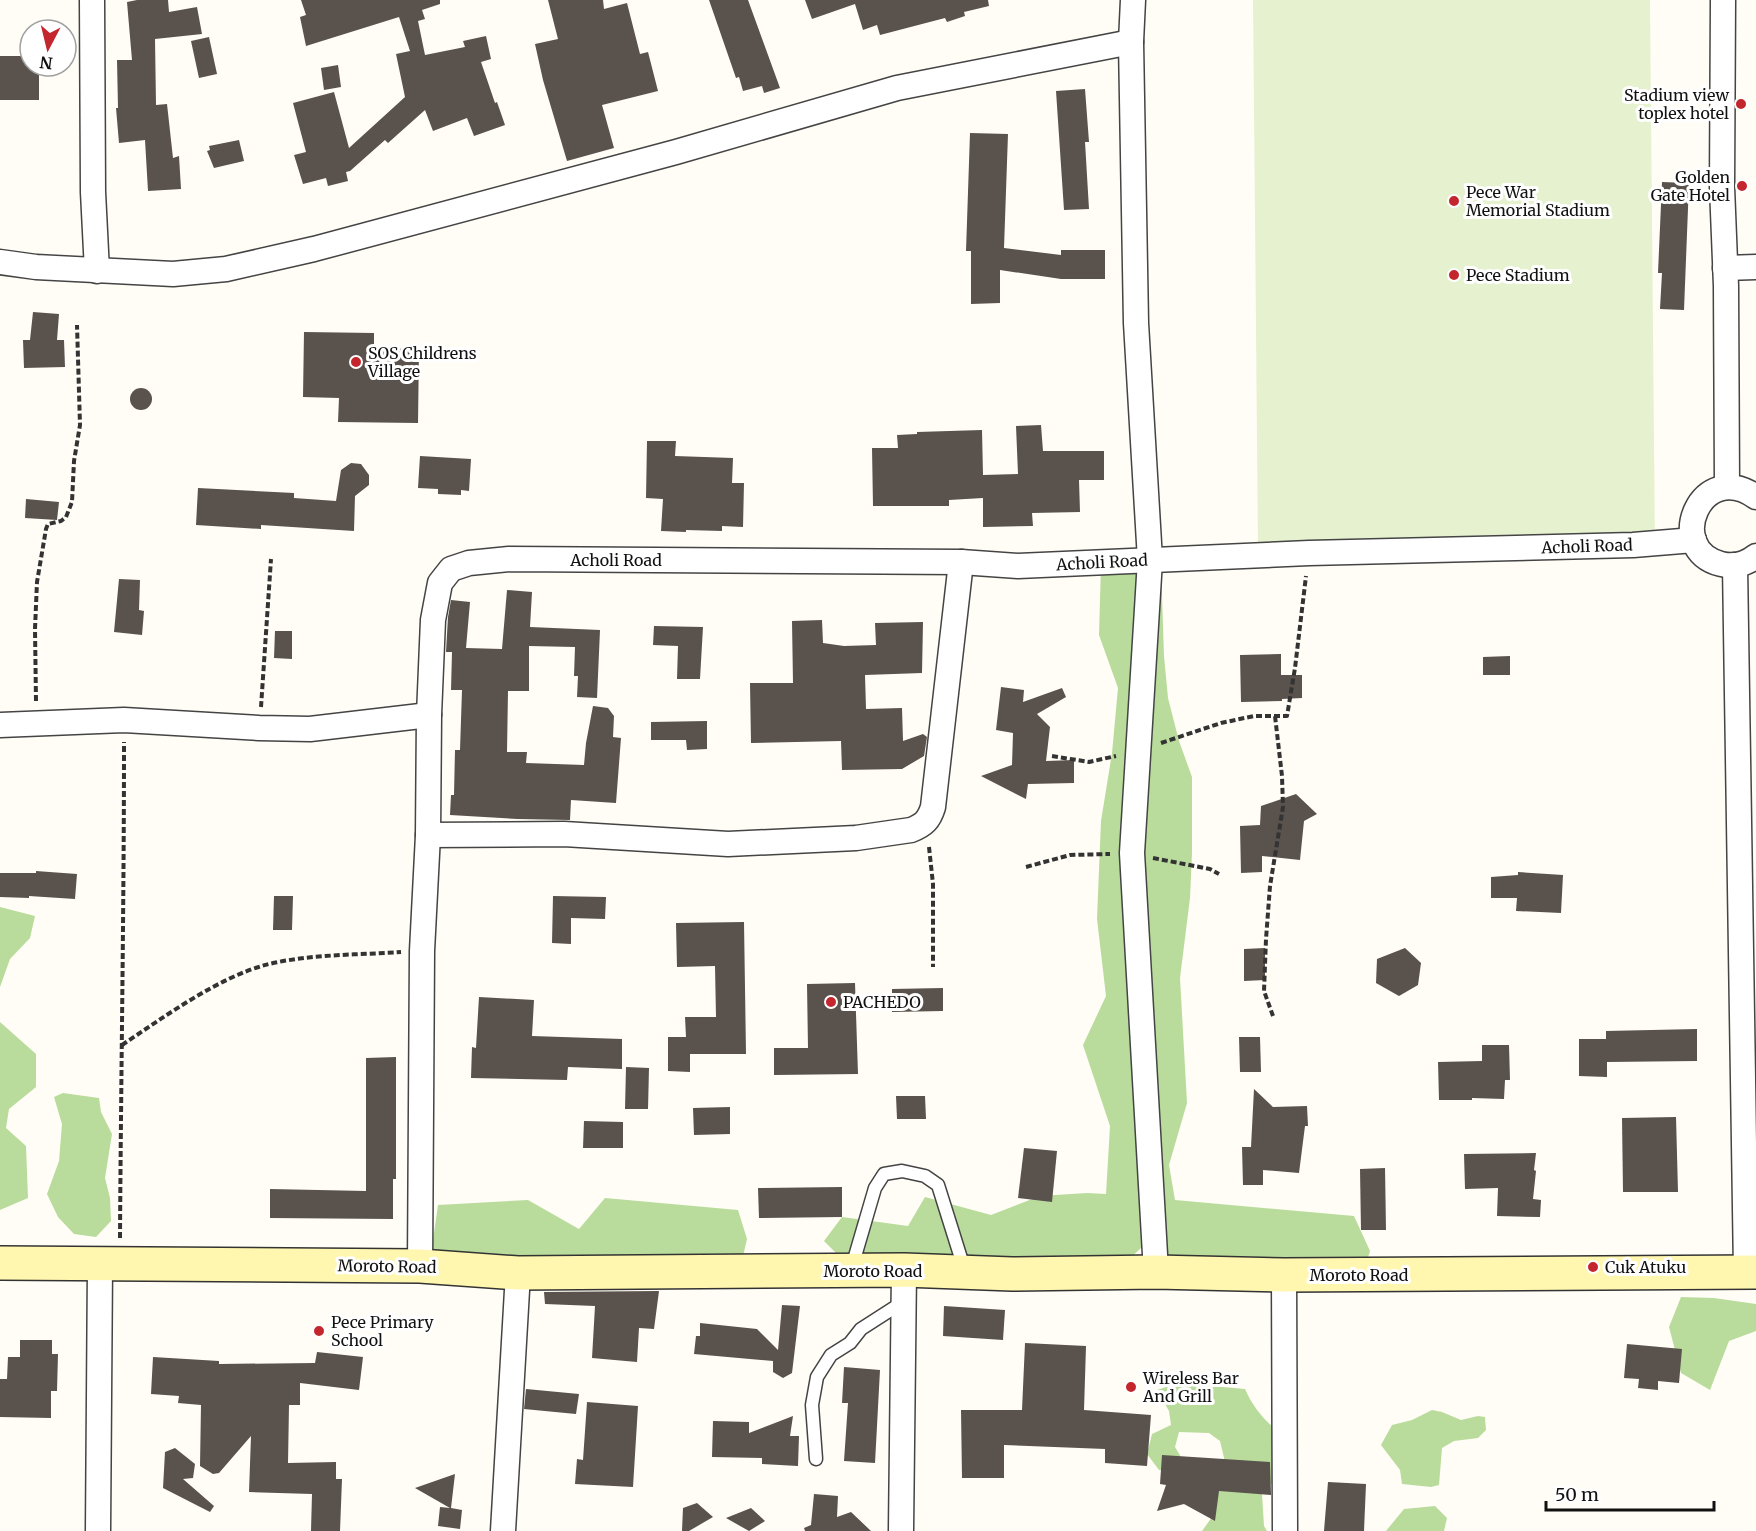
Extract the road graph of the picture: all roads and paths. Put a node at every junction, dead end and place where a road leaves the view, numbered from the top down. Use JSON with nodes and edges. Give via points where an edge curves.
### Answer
{"nodes":[{"id":1,"x":92,"y":0,"type":"edge"},
{"id":2,"x":1133,"y":0,"type":"edge"},
{"id":3,"x":1723,"y":0,"type":"edge"},
{"id":4,"x":1131,"y":42,"type":"junction"},
{"id":5,"x":0,"y":262,"type":"edge"},
{"id":6,"x":1756,"y":267,"type":"edge"},
{"id":7,"x":1725,"y":268,"type":"junction"},
{"id":8,"x":97,"y":271,"type":"junction"},
{"id":9,"x":77,"y":325,"type":"dead end"},
{"id":10,"x":1726,"y":487,"type":"junction"},
{"id":11,"x":1756,"y":497,"type":"edge"},
{"id":12,"x":1694,"y":540,"type":"junction"},
{"id":13,"x":1309,"y":553,"type":"junction"},
{"id":14,"x":271,"y":559,"type":"dead end"},
{"id":15,"x":1150,"y":560,"type":"junction"},
{"id":16,"x":1746,"y":560,"type":"edge"},
{"id":17,"x":961,"y":562,"type":"junction"},
{"id":18,"x":429,"y":715,"type":"junction"},
{"id":19,"x":1275,"y":716,"type":"junction"},
{"id":20,"x":124,"y":720,"type":"junction"},
{"id":21,"x":0,"y":725,"type":"edge"},
{"id":22,"x":36,"y":725,"type":"junction"},
{"id":23,"x":259,"y":728,"type":"junction"},
{"id":24,"x":1138,"y":751,"type":"junction"},
{"id":25,"x":1052,"y":756,"type":"dead end"},
{"id":26,"x":927,"y":822,"type":"junction"},
{"id":27,"x":428,"y":835,"type":"junction"},
{"id":28,"x":422,"y":951,"type":"junction"},
{"id":29,"x":933,"y":967,"type":"dead end"},
{"id":30,"x":1273,"y":1016,"type":"dead end"},
{"id":31,"x":121,"y":1046,"type":"junction"},
{"id":32,"x":0,"y":1263,"type":"edge"},
{"id":33,"x":110,"y":1264,"type":"junction"},
{"id":34,"x":420,"y":1266,"type":"junction"},
{"id":35,"x":850,"y":1271,"type":"junction"},
{"id":36,"x":965,"y":1272,"type":"junction"},
{"id":37,"x":1156,"y":1272,"type":"junction"},
{"id":38,"x":1751,"y":1272,"type":"edge"},
{"id":39,"x":518,"y":1273,"type":"junction"},
{"id":40,"x":1284,"y":1275,"type":"junction"},
{"id":41,"x":904,"y":1286,"type":"junction"},
{"id":42,"x":816,"y":1459,"type":"dead end"},
{"id":43,"x":98,"y":1531,"type":"edge"},
{"id":44,"x":503,"y":1531,"type":"edge"},
{"id":45,"x":901,"y":1531,"type":"edge"},
{"id":46,"x":1285,"y":1531,"type":"edge"}],
"edges":[{"from":1,"to":8,"type":"street"},
{"from":2,"to":4,"type":"street"},
{"from":3,"to":7,"type":"street"},
{"from":4,"to":8,"type":"street","via":[[897,88],[676,152],[237,267],[173,274]]},
{"from":4,"to":15,"type":"street","via":[[1136,323]]},
{"from":5,"to":8,"type":"street"},
{"from":6,"to":7,"type":"street"},
{"from":7,"to":10,"type":"street"},
{"from":9,"to":22,"type":"path","via":[[80,425],[72,501],[66,518],[47,525],[37,582]]},
{"from":10,"to":11,"type":"street","via":[[1748,491]]},
{"from":10,"to":12,"type":"street","via":[[1708,495],[1695,510]]},
{"from":12,"to":13,"type":"street","name":"Acholi Road"},
{"from":12,"to":16,"type":"street","via":[[1706,557],[1715,562],[1725,565]]},
{"from":13,"to":15,"type":"street","name":"Acholi Road"},
{"from":13,"to":19,"type":"path","via":[[1287,716]]},
{"from":14,"to":23,"type":"path"},
{"from":15,"to":17,"type":"street","name":"Acholi Road","via":[[1018,566]]},
{"from":15,"to":24,"type":"street"},
{"from":16,"to":38,"type":"street"},
{"from":17,"to":18,"type":"street","name":"Acholi Road","via":[[509,559],[469,563],[451,569],[440,583],[433,620]]},
{"from":17,"to":26,"type":"street","via":[[933,807]]},
{"from":18,"to":23,"type":"street","via":[[310,729]]},
{"from":18,"to":27,"type":"street","name":"Acholi Road"},
{"from":19,"to":24,"type":"path","via":[[1221,723]]},
{"from":19,"to":30,"type":"path","via":[[1283,807],[1270,886],[1264,991]]},
{"from":20,"to":22,"type":"street"},
{"from":20,"to":23,"type":"street"},
{"from":20,"to":31,"type":"path"},
{"from":21,"to":22,"type":"street"},
{"from":24,"to":25,"type":"path","via":[[1089,762]]},
{"from":24,"to":37,"type":"street","via":[[1132,853]]},
{"from":26,"to":27,"type":"street","via":[[911,830],[856,838],[728,844],[564,834]]},
{"from":26,"to":29,"type":"path","via":[[933,884]]},
{"from":27,"to":28,"type":"street","name":"Acholi Road"},
{"from":28,"to":31,"type":"path","via":[[268,964],[236,975]]},
{"from":28,"to":34,"type":"street","name":"Acholi Road"},
{"from":31,"to":33,"type":"path"},
{"from":32,"to":33,"type":"main road","name":"Moroto Road"},
{"from":33,"to":34,"type":"main road","name":"Moroto Road"},
{"from":33,"to":43,"type":"street"},
{"from":34,"to":39,"type":"main road","name":"Moroto Road"},
{"from":35,"to":36,"type":"lane","via":[[875,1188],[884,1174],[902,1171],[925,1176],[938,1185]]},
{"from":35,"to":39,"type":"main road","name":"Moroto Road"},
{"from":35,"to":41,"type":"main road","name":"Moroto Road"},
{"from":36,"to":37,"type":"main road","name":"Moroto Road"},
{"from":36,"to":41,"type":"main road","name":"Moroto Road"},
{"from":37,"to":40,"type":"main road","name":"Moroto Road"},
{"from":38,"to":40,"type":"main road","name":"Moroto Road"},
{"from":39,"to":44,"type":"street"},
{"from":40,"to":46,"type":"street"},
{"from":41,"to":42,"type":"lane","via":[[850,1343],[831,1355],[817,1377],[812,1405]]},
{"from":41,"to":45,"type":"street"}]}
